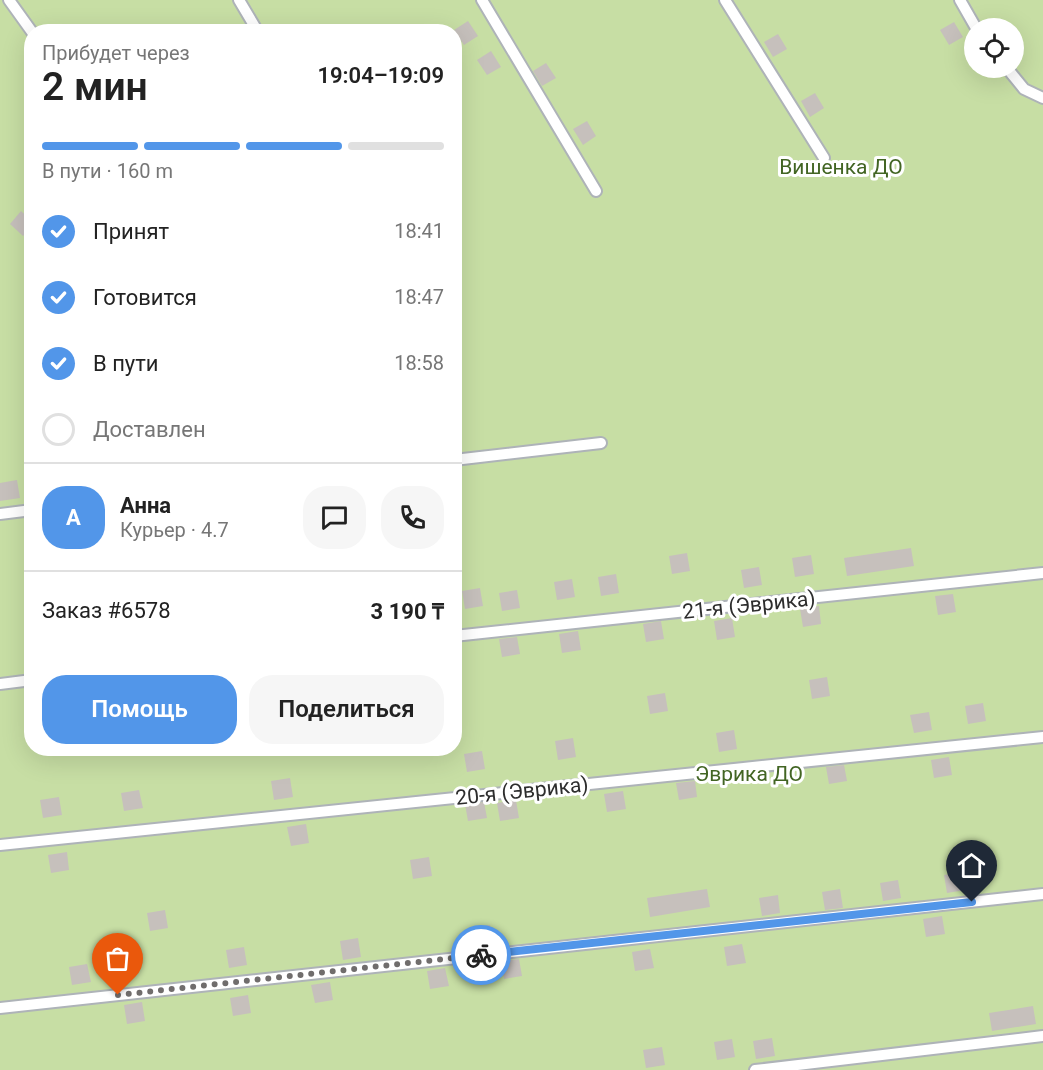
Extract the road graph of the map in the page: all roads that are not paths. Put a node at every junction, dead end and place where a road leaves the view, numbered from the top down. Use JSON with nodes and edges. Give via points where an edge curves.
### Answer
{"nodes":[{"id":1,"x":9,"y":0,"type":"edge"},
{"id":2,"x":239,"y":0,"type":"edge"},
{"id":3,"x":482,"y":0,"type":"edge"},
{"id":4,"x":725,"y":0,"type":"edge"},
{"id":5,"x":960,"y":0,"type":"edge"},
{"id":6,"x":970,"y":18,"type":"edge"},
{"id":7,"x":26,"y":24,"type":"edge"},
{"id":8,"x":253,"y":24,"type":"edge"},
{"id":9,"x":1015,"y":78,"type":"edge"},
{"id":10,"x":1043,"y":98,"type":"edge"},
{"id":11,"x":824,"y":158,"type":"dead end"},
{"id":12,"x":596,"y":192,"type":"dead end"},
{"id":13,"x":601,"y":442,"type":"dead end"},
{"id":14,"x":462,"y":459,"type":"edge"},
{"id":15,"x":24,"y":511,"type":"edge"},
{"id":16,"x":0,"y":514,"type":"edge"},
{"id":17,"x":1043,"y":573,"type":"edge"},
{"id":18,"x":462,"y":635,"type":"edge"},
{"id":19,"x":24,"y":681,"type":"edge"},
{"id":20,"x":0,"y":684,"type":"edge"},
{"id":21,"x":1043,"y":737,"type":"edge"},
{"id":22,"x":0,"y":845,"type":"edge"},
{"id":23,"x":1043,"y":894,"type":"edge"},
{"id":24,"x":0,"y":1008,"type":"edge"},
{"id":25,"x":1043,"y":1036,"type":"edge"},
{"id":26,"x":755,"y":1070,"type":"edge"}],
"edges":[{"from":1,"to":7,"type":"lane"},
{"from":2,"to":8,"type":"lane"},
{"from":3,"to":12,"type":"lane"},
{"from":4,"to":11,"type":"lane"},
{"from":5,"to":6,"type":"lane"},
{"from":9,"to":10,"type":"lane","via":[[1024,89]]},
{"from":13,"to":14,"type":"lane"},
{"from":15,"to":16,"type":"lane"},
{"from":17,"to":18,"type":"lane","name":"21-я (Эврика)"},
{"from":19,"to":20,"type":"lane"},
{"from":21,"to":22,"type":"lane","name":"20-я (Эврика)"},
{"from":23,"to":24,"type":"lane"},
{"from":25,"to":26,"type":"lane"}]}
